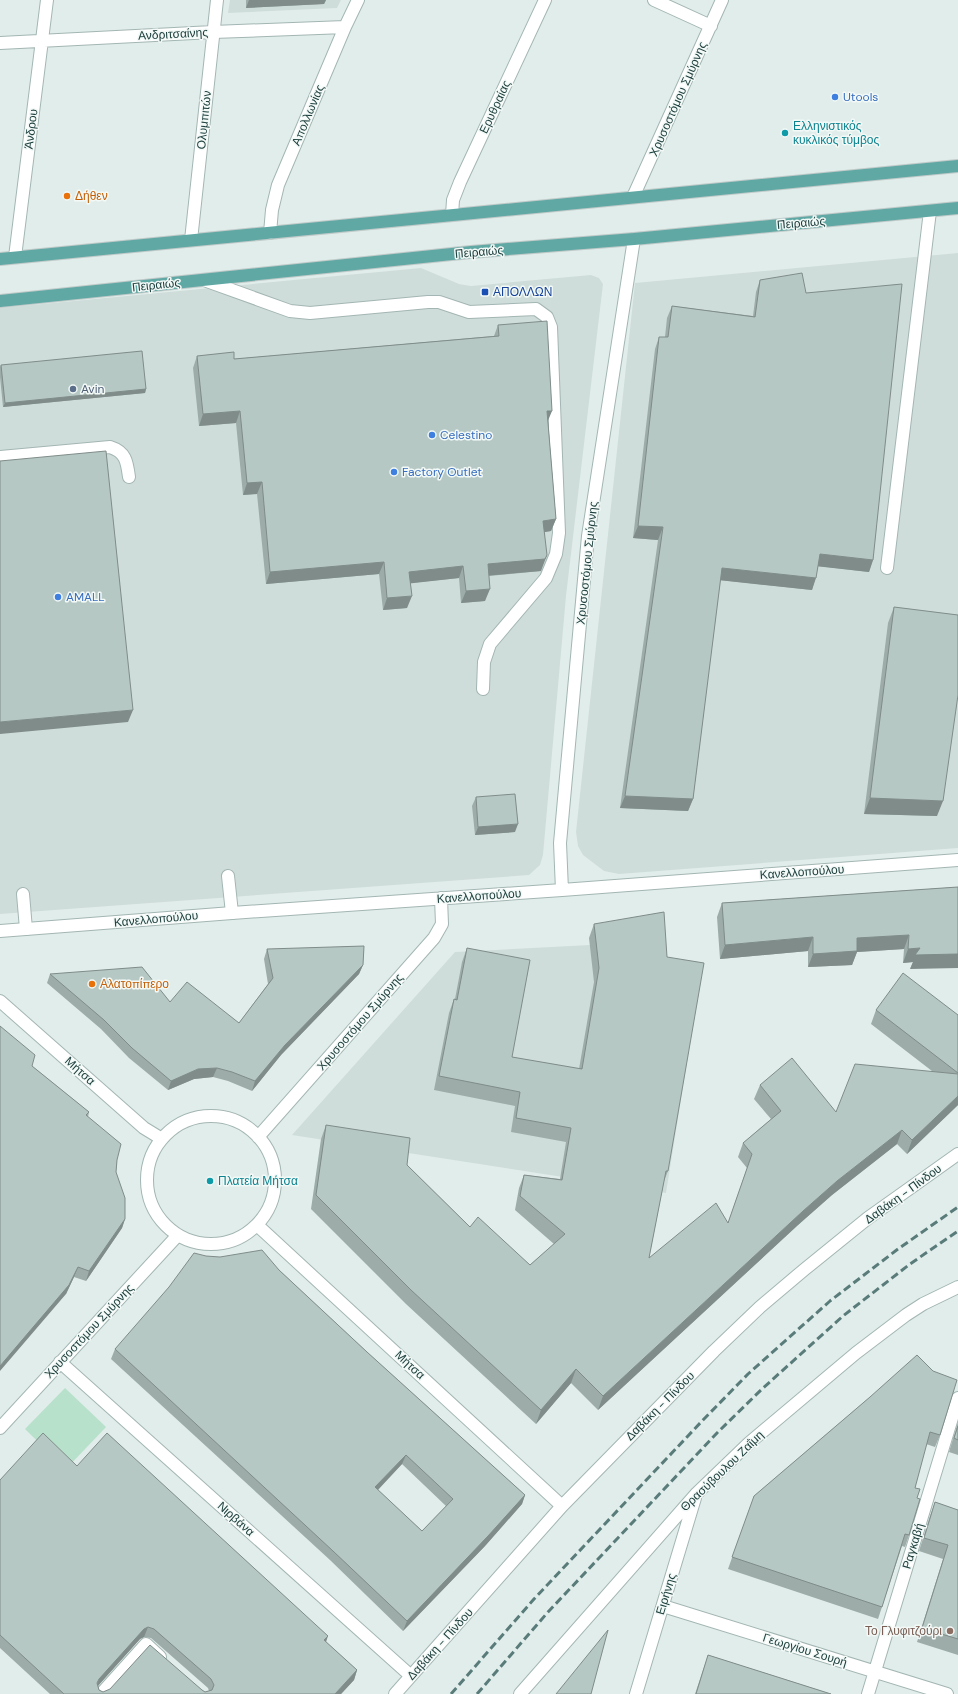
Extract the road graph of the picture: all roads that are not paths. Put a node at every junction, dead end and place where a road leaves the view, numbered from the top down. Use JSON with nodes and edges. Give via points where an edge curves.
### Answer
{"nodes":[{"id":1,"x":47,"y":0,"type":"edge"},
{"id":2,"x":217,"y":0,"type":"edge"},
{"id":3,"x":358,"y":0,"type":"edge"},
{"id":4,"x":545,"y":0,"type":"edge"},
{"id":5,"x":654,"y":0,"type":"edge"},
{"id":6,"x":722,"y":0,"type":"edge"},
{"id":7,"x":711,"y":26,"type":"junction"},
{"id":8,"x":345,"y":27,"type":"junction"},
{"id":9,"x":213,"y":32,"type":"junction"},
{"id":10,"x":42,"y":40,"type":"junction"},
{"id":11,"x":0,"y":43,"type":"edge"},
{"id":12,"x":958,"y":166,"type":"edge"},
{"id":13,"x":633,"y":197,"type":"junction"},
{"id":14,"x":958,"y":208,"type":"edge"},
{"id":15,"x":930,"y":211,"type":"junction"},
{"id":16,"x":452,"y":215,"type":"junction"},
{"id":17,"x":270,"y":233,"type":"junction"},
{"id":18,"x":634,"y":239,"type":"junction"},
{"id":19,"x":191,"y":240,"type":"junction"},
{"id":20,"x":15,"y":258,"type":"junction"},
{"id":21,"x":0,"y":259,"type":"edge"},
{"id":22,"x":204,"y":280,"type":"junction"},
{"id":23,"x":0,"y":301,"type":"edge"},
{"id":24,"x":0,"y":457,"type":"edge"},
{"id":25,"x":129,"y":477,"type":"dead end"},
{"id":26,"x":887,"y":568,"type":"dead end"},
{"id":27,"x":483,"y":689,"type":"dead end"},
{"id":28,"x":958,"y":860,"type":"edge"},
{"id":29,"x":228,"y":876,"type":"dead end"},
{"id":30,"x":562,"y":890,"type":"junction"},
{"id":31,"x":23,"y":894,"type":"dead end"},
{"id":32,"x":441,"y":898,"type":"junction"},
{"id":33,"x":232,"y":913,"type":"junction"},
{"id":34,"x":26,"y":929,"type":"junction"},
{"id":35,"x":0,"y":931,"type":"edge"},
{"id":36,"x":0,"y":1001,"type":"edge"},
{"id":37,"x":258,"y":1137,"type":"junction"},
{"id":38,"x":162,"y":1139,"type":"junction"},
{"id":39,"x":958,"y":1154,"type":"edge"},
{"id":40,"x":257,"y":1225,"type":"junction"},
{"id":41,"x":178,"y":1235,"type":"junction"},
{"id":42,"x":958,"y":1287,"type":"edge"},
{"id":43,"x":60,"y":1362,"type":"junction"},
{"id":44,"x":958,"y":1398,"type":"edge"},
{"id":45,"x":0,"y":1428,"type":"edge"},
{"id":46,"x":697,"y":1494,"type":"junction"},
{"id":47,"x":562,"y":1506,"type":"junction"},
{"id":48,"x":663,"y":1606,"type":"junction"},
{"id":49,"x":169,"y":1664,"type":"edge"},
{"id":50,"x":875,"y":1672,"type":"junction"},
{"id":51,"x":411,"y":1676,"type":"junction"},
{"id":52,"x":101,"y":1694,"type":"edge"},
{"id":53,"x":395,"y":1694,"type":"edge"},
{"id":54,"x":520,"y":1694,"type":"edge"},
{"id":55,"x":636,"y":1694,"type":"edge"},
{"id":56,"x":868,"y":1694,"type":"edge"},
{"id":57,"x":947,"y":1694,"type":"edge"}],
"edges":[{"from":1,"to":10,"type":"street","name":"Άνδρου"},
{"from":2,"to":9,"type":"street","name":"Ολυμπιτών"},
{"from":3,"to":8,"type":"street","name":"Απολλωνίας"},
{"from":4,"to":16,"type":"street","name":"Ερυθραίας","via":[[460,182]]},
{"from":5,"to":7,"type":"street"},
{"from":6,"to":7,"type":"street","name":"Χρυσοστόμου Σμύρνης"},
{"from":7,"to":13,"type":"street","name":"Χρυσοστόμου Σμύρνης"},
{"from":8,"to":9,"type":"street","name":"Ανδριτσαίνης"},
{"from":8,"to":17,"type":"street","name":"Απολλωνίας","via":[[278,185]]},
{"from":9,"to":10,"type":"street","name":"Ανδριτσαίνης"},
{"from":9,"to":19,"type":"street","name":"Ολυμπιτών"},
{"from":10,"to":11,"type":"street","name":"Ανδριτσαίνης"},
{"from":10,"to":20,"type":"street","name":"Άνδρου"},
{"from":12,"to":13,"type":"main road"},
{"from":13,"to":16,"type":"main road"},
{"from":14,"to":15,"type":"main road","name":"Πειραιώς"},
{"from":15,"to":18,"type":"main road","name":"Πειραιώς"},
{"from":15,"to":26,"type":"street"},
{"from":16,"to":17,"type":"main road"},
{"from":17,"to":19,"type":"main road"},
{"from":18,"to":22,"type":"main road","name":"Πειραιώς","via":[[471,252]]},
{"from":18,"to":30,"type":"street","name":"Χρυσοστόμου Σμύρνης","via":[[588,536],[560,843]]},
{"from":19,"to":20,"type":"main road"},
{"from":20,"to":21,"type":"main road"},
{"from":22,"to":23,"type":"main road","name":"Πειραιώς"},
{"from":22,"to":27,"type":"street","via":[[290,311],[310,313],[438,302],[469,312],[536,309],[547,318],[551,327],[559,533],[556,554],[546,578],[490,644],[484,662]]},
{"from":24,"to":25,"type":"street","via":[[110,447],[125,456]]},
{"from":28,"to":30,"type":"street","name":"Κανελλοπούλου"},
{"from":29,"to":33,"type":"street"},
{"from":30,"to":32,"type":"street","name":"Κανελλοπούλου"},
{"from":31,"to":34,"type":"street"},
{"from":32,"to":33,"type":"street","name":"Κανελλοπούλου"},
{"from":32,"to":37,"type":"street","name":"Χρυσοστόμου Σμύρνης","via":[[442,924],[434,938]]},
{"from":33,"to":34,"type":"street","name":"Κανελλοπούλου"},
{"from":34,"to":35,"type":"street","name":"Κανελλοπούλου"},
{"from":36,"to":38,"type":"street","name":"Μήτσα","via":[[144,1128]]},
{"from":37,"to":38,"type":"street","via":[[233,1120],[210,1116],[187,1121],[173,1128]]},
{"from":37,"to":40,"type":"street","via":[[268,1151],[275,1177],[271,1202]]},
{"from":38,"to":41,"type":"street","via":[[150,1161],[147,1187],[151,1203],[159,1218]]},
{"from":39,"to":47,"type":"street","name":"Δαβάκη - Πίνδου","via":[[868,1218],[760,1307]]},
{"from":40,"to":41,"type":"street","via":[[229,1242],[216,1244],[196,1242]]},
{"from":40,"to":47,"type":"street","name":"Μήτσα"},
{"from":41,"to":43,"type":"street","name":"Χρυσοστόμου Σμύρνης"},
{"from":42,"to":46,"type":"street","name":"Θρασύβουλου Ζαΐμη","via":[[923,1304],[856,1353],[749,1443]]},
{"from":43,"to":45,"type":"street","name":"Χρυσοστόμου Σμύρνης"},
{"from":43,"to":51,"type":"street","name":"Νιρβάνα"},
{"from":44,"to":50,"type":"street","name":"Ραγκαβή"},
{"from":46,"to":48,"type":"street","name":"Ειρήνης"},
{"from":46,"to":54,"type":"street","name":"Θρασύβουλου Ζαΐμη"},
{"from":47,"to":51,"type":"street","name":"Δαβάκη - Πίνδου"},
{"from":48,"to":50,"type":"street","name":"Γεωργίου Σουρή"},
{"from":48,"to":55,"type":"street","name":"Ειρήνης"},
{"from":49,"to":52,"type":"street","via":[[146,1644]]},
{"from":50,"to":56,"type":"street","name":"Ραγκαβή"},
{"from":50,"to":57,"type":"street","name":"Γεωργίου Σουρή"},
{"from":51,"to":53,"type":"street","name":"Δαβάκη - Πίνδου"}]}
